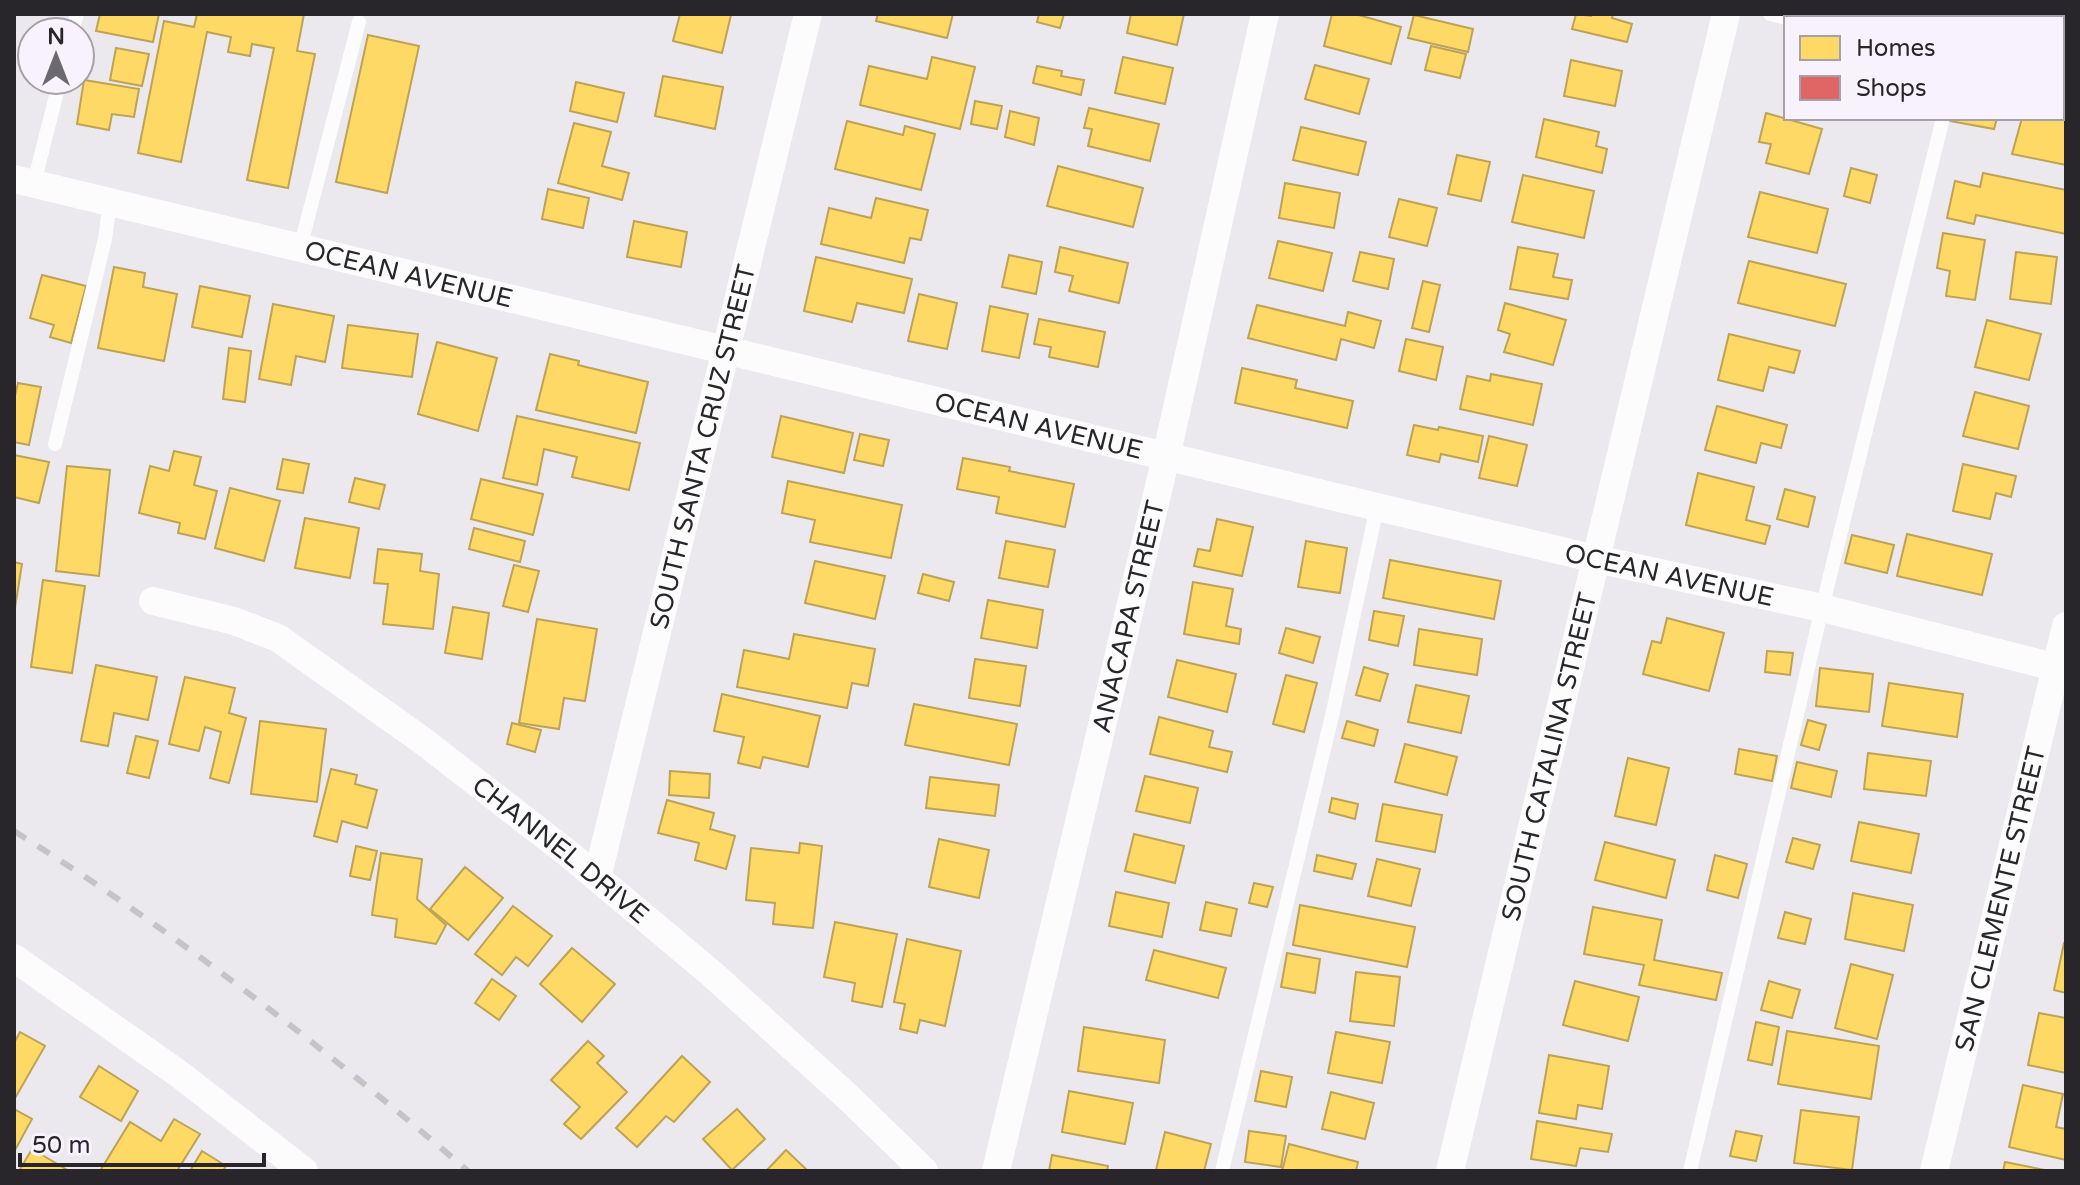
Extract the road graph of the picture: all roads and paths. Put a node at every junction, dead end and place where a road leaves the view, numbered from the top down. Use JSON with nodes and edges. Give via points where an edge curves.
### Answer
{"nodes":[{"id":1,"x":808,"y":14,"type":"edge"},
{"id":2,"x":1265,"y":14,"type":"edge"},
{"id":3,"x":1726,"y":14,"type":"edge"},
{"id":4,"x":359,"y":22,"type":"dead end"},
{"id":5,"x":54,"y":96,"type":"edge"},
{"id":6,"x":1943,"y":120,"type":"edge"},
{"id":7,"x":24,"y":181,"type":"edge"},
{"id":8,"x":110,"y":202,"type":"junction"},
{"id":9,"x":300,"y":248,"type":"junction"},
{"id":10,"x":728,"y":350,"type":"junction"},
{"id":11,"x":55,"y":444,"type":"dead end"},
{"id":12,"x":1166,"y":457,"type":"junction"},
{"id":13,"x":1377,"y":507,"type":"junction"},
{"id":14,"x":1596,"y":559,"type":"junction"},
{"id":15,"x":153,"y":601,"type":"dead end"},
{"id":16,"x":1822,"y":608,"type":"junction"},
{"id":17,"x":2066,"y":626,"type":"edge"},
{"id":18,"x":2061,"y":668,"type":"edge"},
{"id":19,"x":597,"y":878,"type":"junction"},
{"id":20,"x":14,"y":958,"type":"edge"},
{"id":21,"x":304,"y":1171,"type":"edge"},
{"id":22,"x":924,"y":1171,"type":"edge"},
{"id":23,"x":996,"y":1171,"type":"edge"},
{"id":24,"x":1222,"y":1171,"type":"edge"},
{"id":25,"x":1450,"y":1171,"type":"edge"},
{"id":26,"x":1690,"y":1171,"type":"edge"},
{"id":27,"x":1934,"y":1171,"type":"edge"}],
"edges":[{"from":1,"to":10,"type":"street","name":"SOUTH SANTA CRUZ STREET"},
{"from":2,"to":12,"type":"street","name":"ANACAPA STREET"},
{"from":3,"to":14,"type":"street","name":"SOUTH CATALINA STREET"},
{"from":4,"to":9,"type":"lane"},
{"from":5,"to":7,"type":"lane"},
{"from":6,"to":16,"type":"lane"},
{"from":7,"to":8,"type":"street","name":"OCEAN AVENUE"},
{"from":8,"to":9,"type":"street","name":"OCEAN AVENUE"},
{"from":8,"to":11,"type":"lane"},
{"from":9,"to":10,"type":"street","name":"OCEAN AVENUE"},
{"from":10,"to":12,"type":"street","name":"OCEAN AVENUE"},
{"from":10,"to":19,"type":"street","name":"SOUTH SANTA CRUZ STREET"},
{"from":12,"to":13,"type":"street","name":"OCEAN AVENUE"},
{"from":12,"to":23,"type":"street","name":"ANACAPA STREET"},
{"from":13,"to":14,"type":"street","name":"OCEAN AVENUE"},
{"from":13,"to":24,"type":"lane"},
{"from":14,"to":16,"type":"street","name":"OCEAN AVENUE"},
{"from":14,"to":25,"type":"street","name":"SOUTH CATALINA STREET"},
{"from":15,"to":19,"type":"street","name":"CHANNEL DRIVE","via":[[259,629],[296,649]]},
{"from":16,"to":18,"type":"street","name":"OCEAN AVENUE"},
{"from":16,"to":26,"type":"lane"},
{"from":17,"to":18,"type":"street","name":"SAN CLEMENTE STREET"},
{"from":18,"to":27,"type":"street","name":"SAN CLEMENTE STREET"},
{"from":19,"to":22,"type":"street","name":"CHANNEL DRIVE","via":[[712,974]]},
{"from":20,"to":21,"type":"street","via":[[179,1074]]}]}
